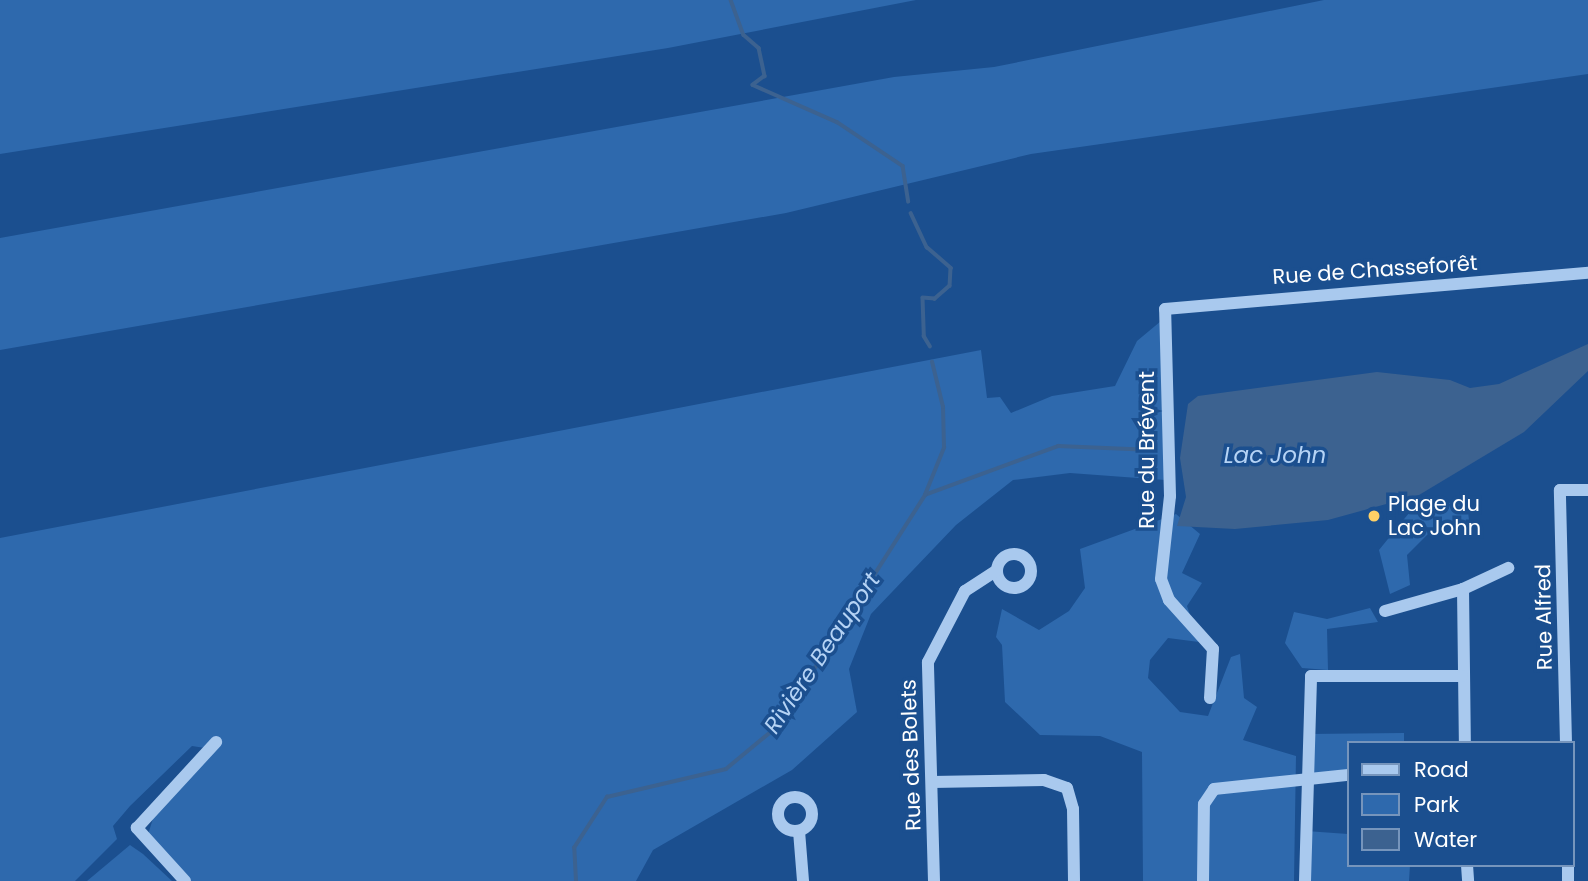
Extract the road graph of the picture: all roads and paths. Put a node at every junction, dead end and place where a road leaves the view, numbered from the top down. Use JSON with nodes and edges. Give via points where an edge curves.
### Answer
{"nodes":[{"id":1,"x":1588,"y":273,"type":"edge"},
{"id":2,"x":1165,"y":309,"type":"joint"},
{"id":3,"x":1588,"y":490,"type":"edge"},
{"id":4,"x":1508,"y":568,"type":"dead end"},
{"id":5,"x":997,"y":570,"type":"dead end"},
{"id":6,"x":1463,"y":589,"type":"junction"},
{"id":7,"x":1385,"y":611,"type":"dead end"},
{"id":8,"x":1462,"y":676,"type":"junction"},
{"id":9,"x":1210,"y":698,"type":"dead end"},
{"id":10,"x":1465,"y":741,"type":"edge"},
{"id":11,"x":1566,"y":741,"type":"edge"},
{"id":12,"x":216,"y":742,"type":"dead end"},
{"id":13,"x":1346,"y":775,"type":"edge"},
{"id":14,"x":1308,"y":776,"type":"junction"},
{"id":15,"x":932,"y":782,"type":"junction"},
{"id":16,"x":799,"y":831,"type":"dead end"},
{"id":17,"x":186,"y":881,"type":"edge"},
{"id":18,"x":803,"y":881,"type":"edge"},
{"id":19,"x":934,"y":881,"type":"edge"},
{"id":20,"x":1074,"y":881,"type":"edge"},
{"id":21,"x":1203,"y":881,"type":"edge"},
{"id":22,"x":1306,"y":881,"type":"edge"}],
"edges":[{"from":1,"to":2,"type":"street","name":"Rue de Chasseforêt"},
{"from":2,"to":9,"type":"street","name":"Rue du Brévent","via":[[1170,496],[1161,579],[1169,600],[1213,649]]},
{"from":3,"to":11,"type":"street","name":"Rue Alfred","via":[[1560,490]]},
{"from":4,"to":6,"type":"street"},
{"from":5,"to":15,"type":"street","name":"Rue des Bolets","via":[[965,592],[928,662]]},
{"from":6,"to":7,"type":"street"},
{"from":6,"to":8,"type":"street"},
{"from":8,"to":10,"type":"street"},
{"from":8,"to":14,"type":"street","via":[[1311,676]]},
{"from":12,"to":17,"type":"street","via":[[137,828]]},
{"from":13,"to":14,"type":"street"},
{"from":14,"to":21,"type":"street","via":[[1214,789],[1205,804]]},
{"from":14,"to":22,"type":"street"},
{"from":15,"to":19,"type":"street","name":"Rue des Bolets"},
{"from":15,"to":20,"type":"street","via":[[1044,780],[1067,788],[1073,809]]},
{"from":16,"to":18,"type":"street"}]}
